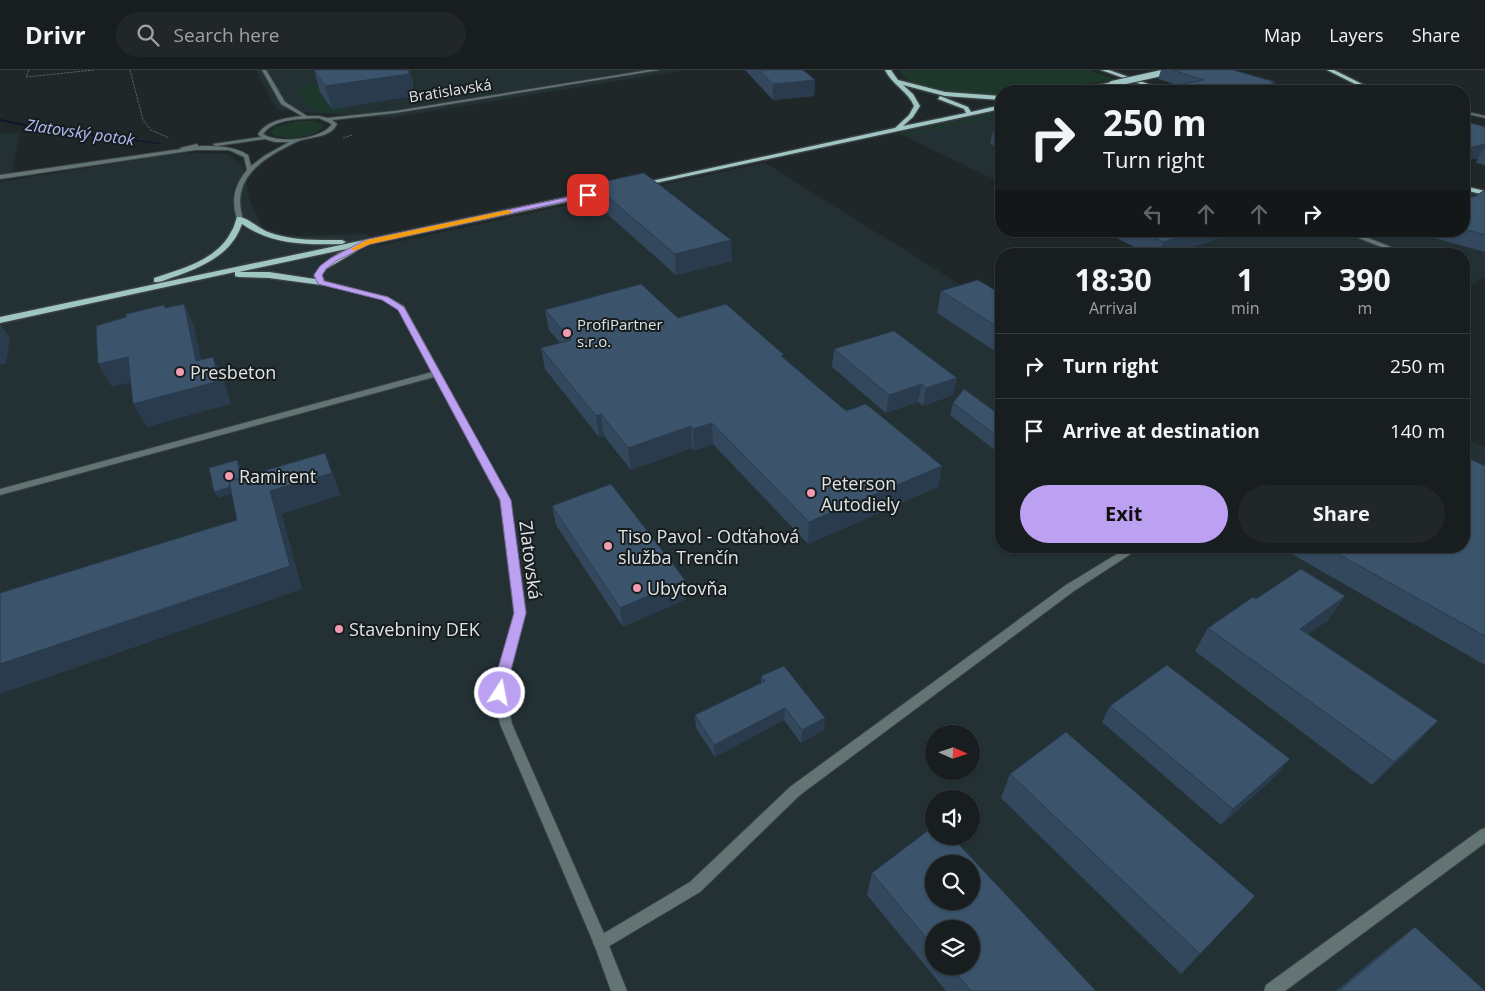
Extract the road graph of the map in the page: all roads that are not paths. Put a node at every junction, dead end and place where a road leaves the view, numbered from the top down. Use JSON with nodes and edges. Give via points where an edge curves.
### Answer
{"nodes":[{"id":1,"x":264,"y":70,"type":"edge"},
{"id":2,"x":657,"y":70,"type":"edge"},
{"id":3,"x":888,"y":70,"type":"edge"},
{"id":4,"x":1103,"y":70,"type":"edge"},
{"id":5,"x":1175,"y":70,"type":"edge"},
{"id":6,"x":1330,"y":70,"type":"edge"},
{"id":7,"x":898,"y":82,"type":"junction"},
{"id":8,"x":1107,"y":85,"type":"edge"},
{"id":9,"x":1147,"y":85,"type":"edge"},
{"id":10,"x":1361,"y":85,"type":"edge"},
{"id":11,"x":995,"y":98,"type":"edge"},
{"id":12,"x":282,"y":103,"type":"junction"},
{"id":13,"x":995,"y":108,"type":"edge"},
{"id":14,"x":395,"y":112,"type":"junction"},
{"id":15,"x":970,"y":114,"type":"junction"},
{"id":16,"x":1470,"y":114,"type":"edge"},
{"id":17,"x":310,"y":117,"type":"junction"},
{"id":18,"x":1485,"y":118,"type":"edge"},
{"id":19,"x":328,"y":119,"type":"junction"},
{"id":20,"x":279,"y":121,"type":"junction"},
{"id":21,"x":339,"y":126,"type":"junction"},
{"id":22,"x":895,"y":129,"type":"junction"},
{"id":23,"x":260,"y":131,"type":"junction"},
{"id":24,"x":265,"y":138,"type":"junction"},
{"id":25,"x":299,"y":140,"type":"junction"},
{"id":26,"x":270,"y":145,"type":"junction"},
{"id":27,"x":197,"y":146,"type":"junction"},
{"id":28,"x":183,"y":148,"type":"junction"},
{"id":29,"x":258,"y":163,"type":"junction"},
{"id":30,"x":250,"y":171,"type":"junction"},
{"id":31,"x":0,"y":177,"type":"edge"},
{"id":32,"x":630,"y":186,"type":"edge"},
{"id":33,"x":620,"y":188,"type":"edge"},
{"id":34,"x":1470,"y":189,"type":"edge"},
{"id":35,"x":1485,"y":193,"type":"edge"},
{"id":36,"x":240,"y":219,"type":"junction"},
{"id":37,"x":1360,"y":237,"type":"edge"},
{"id":38,"x":367,"y":242,"type":"junction"},
{"id":39,"x":1390,"y":248,"type":"edge"},
{"id":40,"x":218,"y":274,"type":"junction"},
{"id":41,"x":321,"y":282,"type":"junction"},
{"id":42,"x":118,"y":295,"type":"junction"},
{"id":43,"x":0,"y":320,"type":"edge"},
{"id":44,"x":435,"y":374,"type":"junction"},
{"id":45,"x":0,"y":492,"type":"edge"},
{"id":46,"x":1127,"y":553,"type":"edge"},
{"id":47,"x":1485,"y":835,"type":"edge"},
{"id":48,"x":601,"y":943,"type":"junction"},
{"id":49,"x":619,"y":991,"type":"edge"},
{"id":50,"x":1272,"y":991,"type":"edge"}],
"edges":[{"from":1,"to":12,"type":"street"},
{"from":2,"to":14,"type":"street","name":"Bratislavská"},
{"from":3,"to":7,"type":"main road","via":[[891,78]]},
{"from":4,"to":9,"type":"main road"},
{"from":5,"to":8,"type":"main road","bridge":true},
{"from":6,"to":10,"type":"main road"},
{"from":7,"to":11,"type":"main road","via":[[951,95]]},
{"from":7,"to":15,"type":"main road"},
{"from":7,"to":22,"type":"main road","via":[[912,95],[917,106],[911,116]]},
{"from":12,"to":17,"type":"street","via":[[302,116]]},
{"from":12,"to":20,"type":"street"},
{"from":13,"to":15,"type":"main road"},
{"from":14,"to":19,"type":"street"},
{"from":14,"to":21,"type":"street"},
{"from":15,"to":22,"type":"main road"},
{"from":16,"to":18,"type":"street"},
{"from":17,"to":19,"type":"street"},
{"from":17,"to":20,"type":"street"},
{"from":19,"to":21,"type":"street"},
{"from":20,"to":23,"type":"street"},
{"from":21,"to":25,"type":"street","via":[[318,136]]},
{"from":22,"to":32,"type":"main road"},
{"from":23,"to":24,"type":"street"},
{"from":23,"to":27,"type":"street"},
{"from":24,"to":26,"type":"street"},
{"from":24,"to":27,"type":"street"},
{"from":25,"to":26,"type":"street"},
{"from":25,"to":29,"type":"street"},
{"from":26,"to":29,"type":"street"},
{"from":27,"to":28,"type":"street"},
{"from":28,"to":30,"type":"street","via":[[238,151],[246,156]]},
{"from":28,"to":31,"type":"street"},
{"from":29,"to":30,"type":"street"},
{"from":30,"to":36,"type":"street","via":[[236,194]]},
{"from":33,"to":38,"type":"main road"},
{"from":34,"to":35,"type":"main road"},
{"from":36,"to":38,"type":"main road","via":[[255,230],[285,240]]},
{"from":36,"to":42,"type":"main road","via":[[238,230],[221,251],[183,271]]},
{"from":37,"to":39,"type":"street"},
{"from":38,"to":40,"type":"main road"},
{"from":38,"to":41,"type":"main road","via":[[323,267],[318,275]]},
{"from":40,"to":41,"type":"main road","via":[[269,275]]},
{"from":40,"to":42,"type":"main road"},
{"from":41,"to":44,"type":"street","name":"Zlatovská","via":[[395,303],[401,308]]},
{"from":42,"to":43,"type":"main road"},
{"from":44,"to":45,"type":"street"},
{"from":44,"to":48,"type":"street","name":"Zlatovská","via":[[505,500],[520,613],[500,693],[506,724]]},
{"from":46,"to":48,"type":"street","via":[[1062,594],[796,791],[695,887]]},
{"from":47,"to":50,"type":"street"},
{"from":48,"to":49,"type":"street","name":"Zlatovská"}]}
